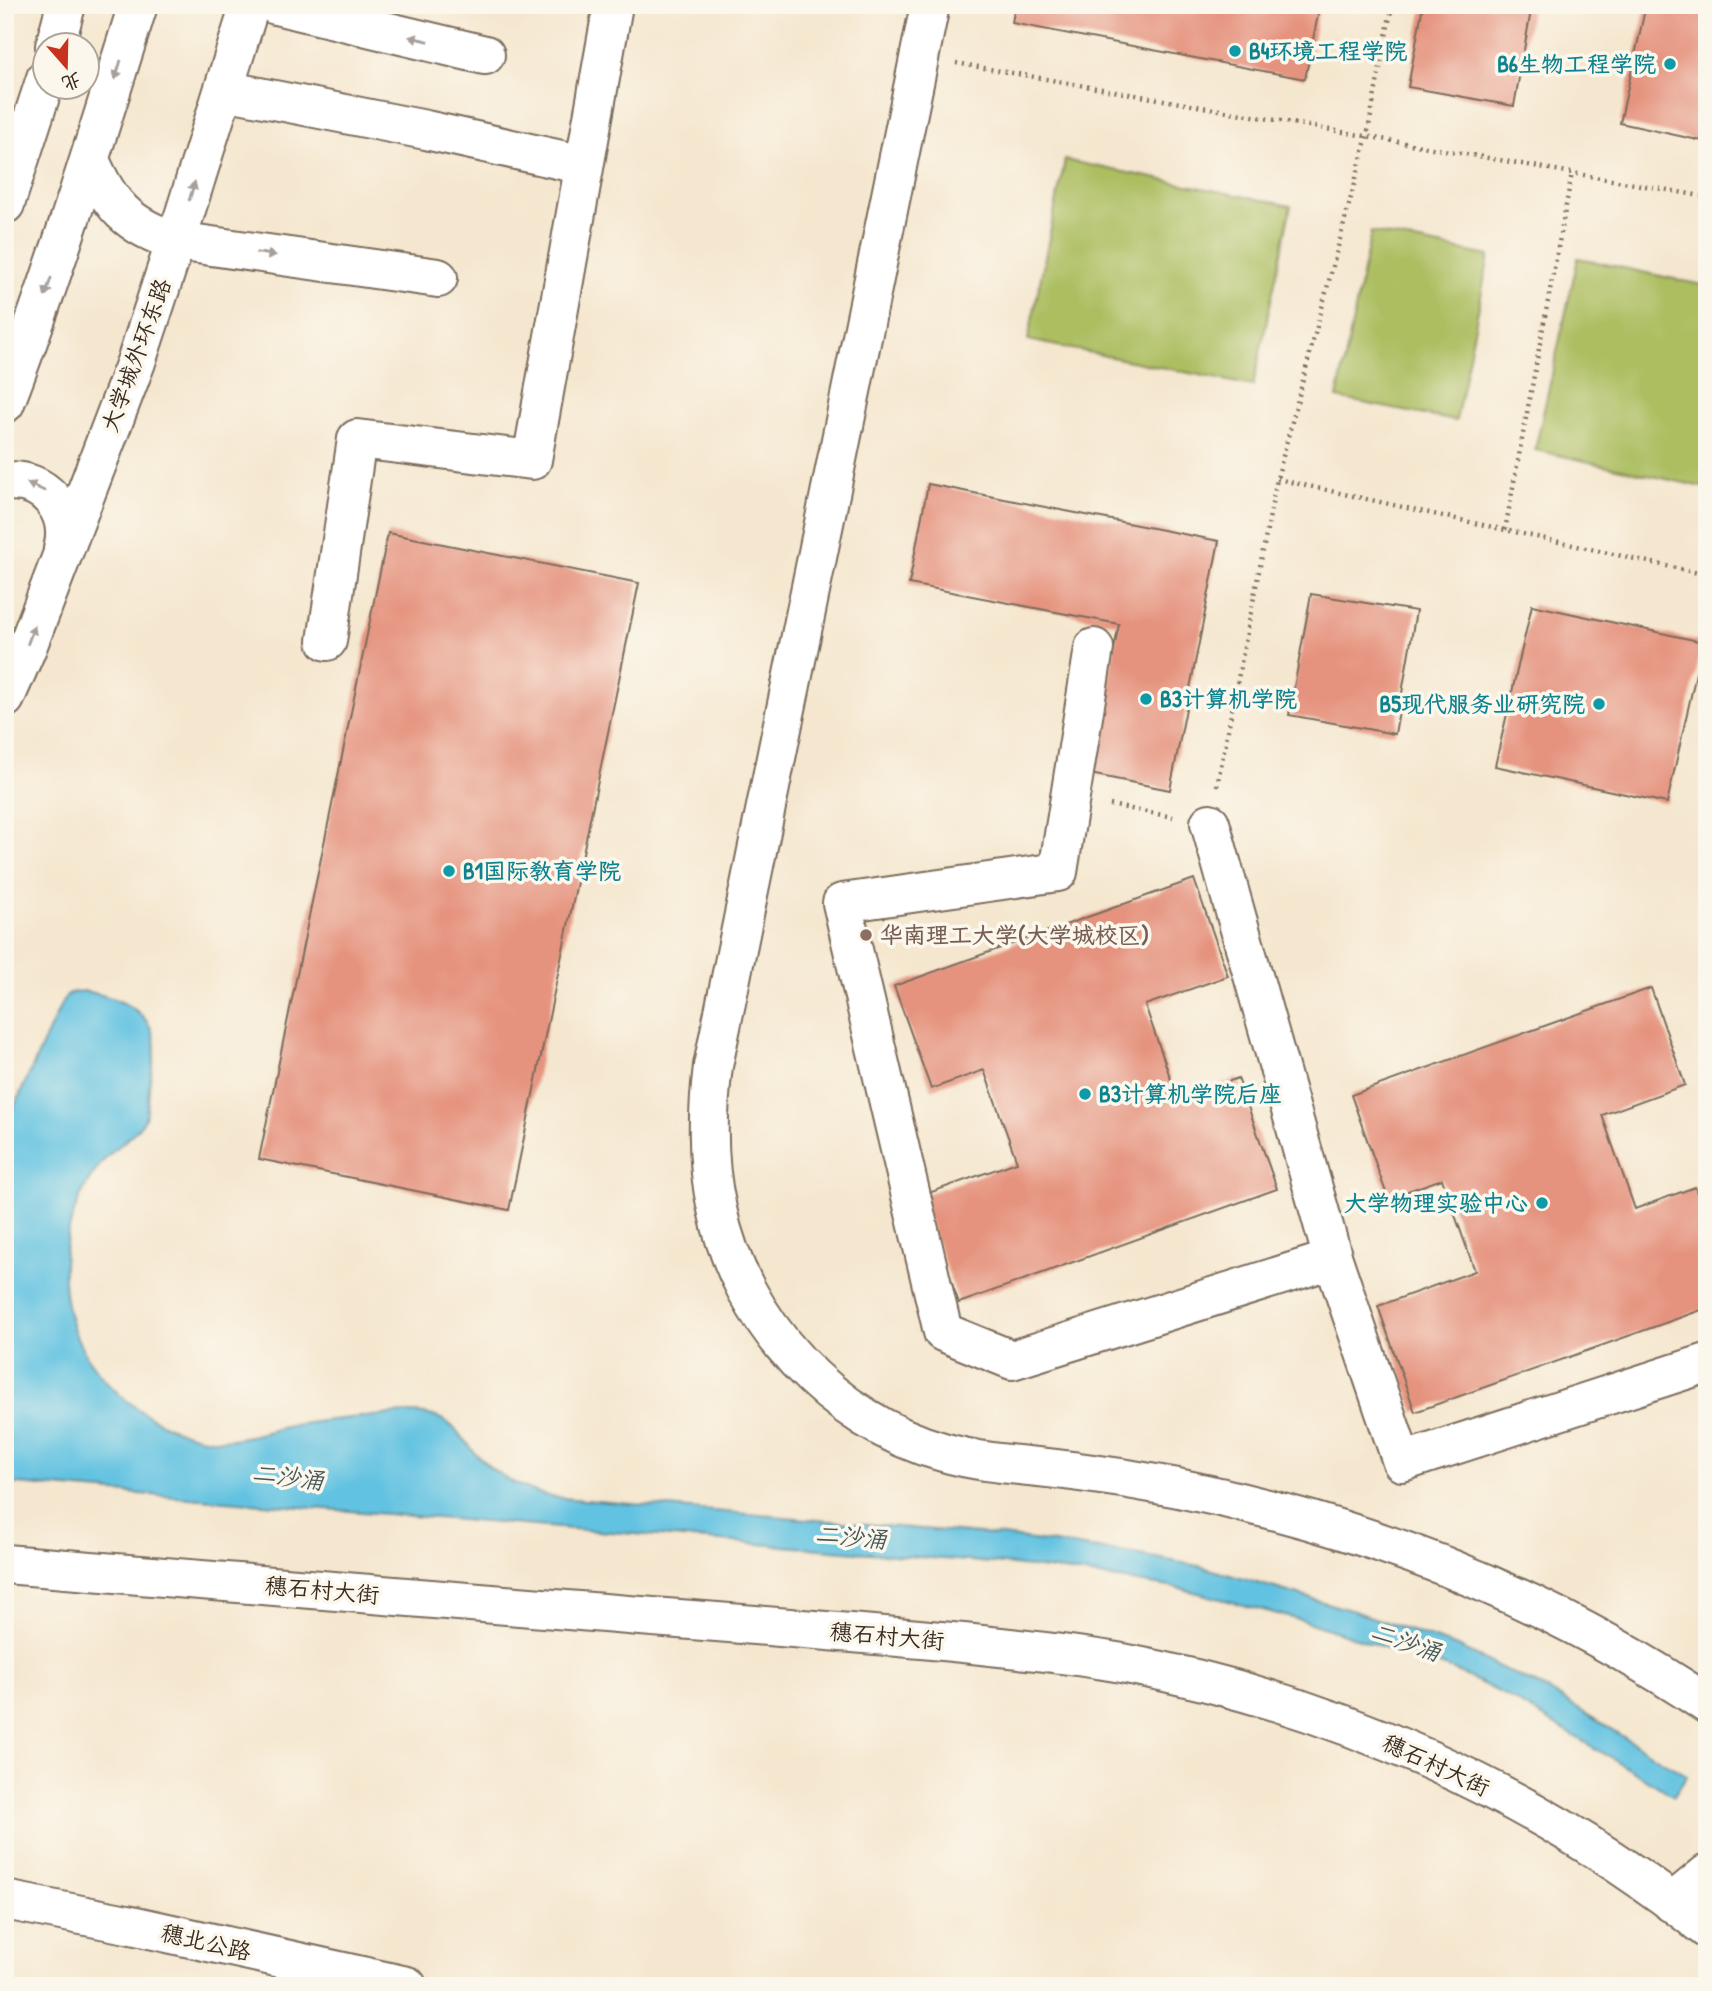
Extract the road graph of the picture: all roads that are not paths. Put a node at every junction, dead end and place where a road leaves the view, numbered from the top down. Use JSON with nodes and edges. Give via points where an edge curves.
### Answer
{"nodes":[{"id":1,"x":66,"y":5,"type":"edge"},
{"id":2,"x":138,"y":5,"type":"edge"},
{"id":3,"x":250,"y":5,"type":"edge"},
{"id":4,"x":276,"y":5,"type":"edge"},
{"id":5,"x":613,"y":5,"type":"edge"},
{"id":6,"x":930,"y":5,"type":"edge"},
{"id":7,"x":59,"y":32,"type":"edge"},
{"id":8,"x":485,"y":55,"type":"dead end"},
{"id":9,"x":224,"y":90,"type":"junction"},
{"id":10,"x":38,"y":102,"type":"edge"},
{"id":11,"x":89,"y":160,"type":"junction"},
{"id":12,"x":584,"y":165,"type":"junction"},
{"id":13,"x":5,"y":204,"type":"edge"},
{"id":14,"x":176,"y":241,"type":"junction"},
{"id":15,"x":438,"y":278,"type":"dead end"},
{"id":16,"x":5,"y":403,"type":"edge"},
{"id":17,"x":5,"y":482,"type":"edge"},
{"id":18,"x":62,"y":554,"type":"junction"},
{"id":19,"x":327,"y":641,"type":"dead end"},
{"id":20,"x":1094,"y":648,"type":"dead end"},
{"id":21,"x":5,"y":698,"type":"edge"},
{"id":22,"x":1210,"y":823,"type":"road end"},
{"id":23,"x":1333,"y":1259,"type":"junction"},
{"id":24,"x":1707,"y":1363,"type":"edge"},
{"id":25,"x":5,"y":1564,"type":"edge"},
{"id":26,"x":1707,"y":1704,"type":"edge"},
{"id":27,"x":1707,"y":1874,"type":"edge"},
{"id":28,"x":5,"y":1900,"type":"edge"},
{"id":29,"x":1672,"y":1903,"type":"junction"},
{"id":30,"x":1707,"y":1929,"type":"edge"},
{"id":31,"x":407,"y":1986,"type":"edge"}],
"edges":[{"from":1,"to":7,"type":"street"},
{"from":2,"to":11,"type":"street","one_way":true},
{"from":3,"to":9,"type":"street","name":"大学城外环东路"},
{"from":8,"to":4,"type":"street","one_way":true},
{"from":5,"to":12,"type":"street"},
{"from":6,"to":26,"type":"street","via":[[713,1066],[708,1104],[710,1174],[717,1212],[738,1274],[755,1305],[803,1367],[838,1399],[902,1436],[977,1461],[1077,1471],[1209,1494],[1415,1553],[1620,1650]]},
{"from":9,"to":12,"type":"street"},
{"from":14,"to":9,"type":"street","name":"大学城外环东路","one_way":true},
{"from":10,"to":13,"type":"street"},
{"from":11,"to":14,"type":"street","via":[[111,200],[131,221]]},
{"from":11,"to":16,"type":"street","one_way":true},
{"from":12,"to":19,"type":"street","via":[[532,460],[357,439]]},
{"from":14,"to":15,"type":"street","one_way":true},
{"from":14,"to":18,"type":"street","name":"大学城外环东路","via":[[136,362]]},
{"from":18,"to":17,"type":"street","one_way":true,"via":[[65,521],[58,505],[32,483]]},
{"from":21,"to":18,"type":"street","name":"大学城外环东路","one_way":true},
{"from":20,"to":23,"type":"street","via":[[1058,872],[842,903],[943,1332],[1012,1360]]},
{"from":22,"to":23,"type":"street"},
{"from":23,"to":24,"type":"street","via":[[1402,1462]]},
{"from":25,"to":29,"type":"street","name":"穗石村大街","via":[[896,1637],[1103,1660],[1175,1674],[1317,1714],[1456,1772],[1583,1842]]},
{"from":27,"to":29,"type":"street"},
{"from":28,"to":31,"type":"street","name":"穗北公路"},
{"from":29,"to":30,"type":"street","name":"穗石村大街"}]}
